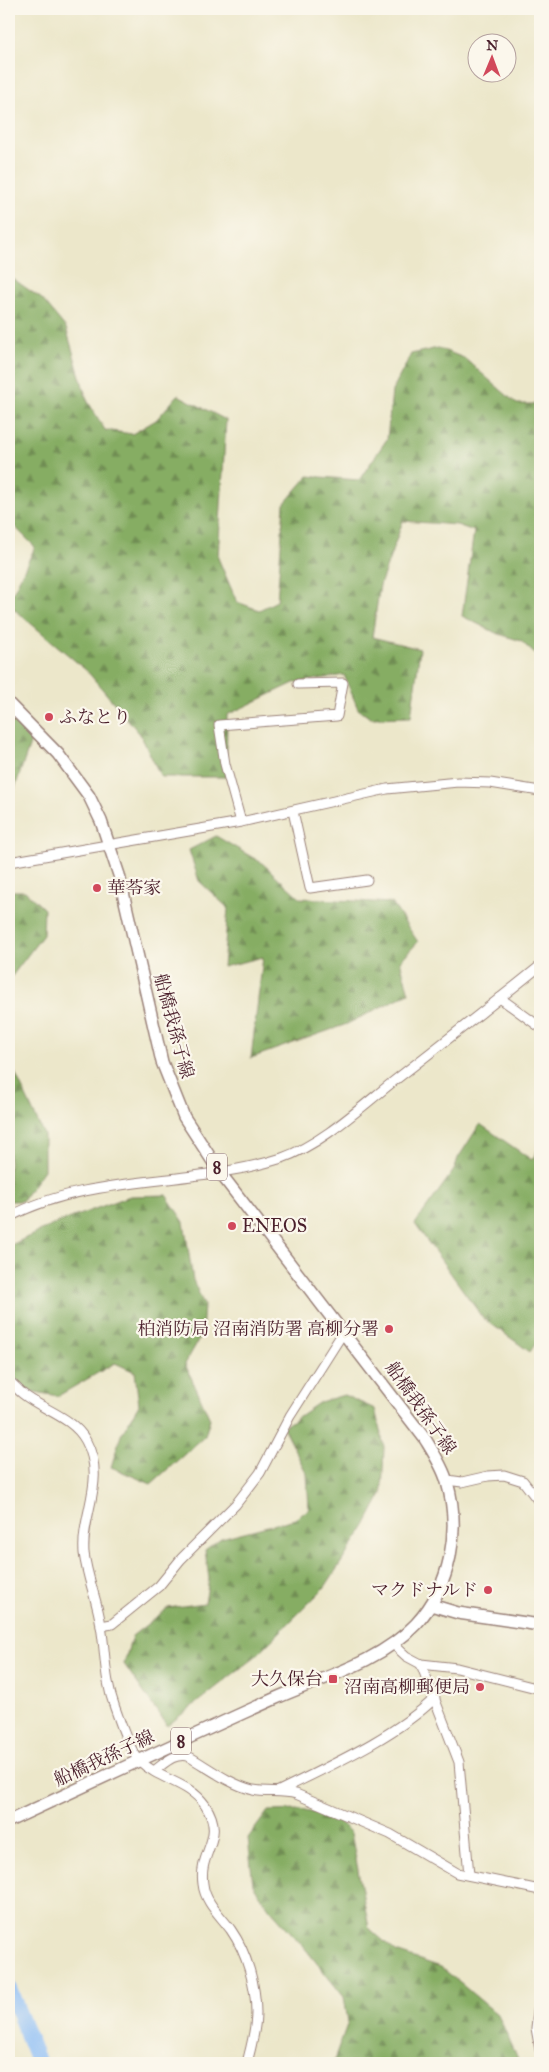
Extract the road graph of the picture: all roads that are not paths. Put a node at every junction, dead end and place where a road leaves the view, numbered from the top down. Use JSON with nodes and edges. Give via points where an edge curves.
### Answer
{"nodes":[{"id":1,"x":298,"y":684,"type":"dead end"},
{"id":2,"x":9,"y":704,"type":"edge"},
{"id":3,"x":540,"y":791,"type":"edge"},
{"id":4,"x":293,"y":811,"type":"junction"},
{"id":5,"x":241,"y":822,"type":"junction"},
{"id":6,"x":111,"y":844,"type":"junction"},
{"id":7,"x":9,"y":862,"type":"edge"},
{"id":8,"x":366,"y":880,"type":"dead end"},
{"id":9,"x":540,"y":966,"type":"edge"},
{"id":10,"x":500,"y":998,"type":"junction"},
{"id":11,"x":540,"y":1027,"type":"edge"},
{"id":12,"x":221,"y":1174,"type":"junction"},
{"id":13,"x":9,"y":1217,"type":"edge"},
{"id":14,"x":344,"y":1331,"type":"junction"},
{"id":15,"x":9,"y":1381,"type":"edge"},
{"id":16,"x":447,"y":1480,"type":"junction"},
{"id":17,"x":540,"y":1502,"type":"edge"},
{"id":18,"x":432,"y":1605,"type":"junction"},
{"id":19,"x":540,"y":1625,"type":"edge"},
{"id":20,"x":102,"y":1626,"type":"junction"},
{"id":21,"x":393,"y":1644,"type":"junction"},
{"id":22,"x":421,"y":1664,"type":"junction"},
{"id":23,"x":540,"y":1689,"type":"edge"},
{"id":24,"x":435,"y":1698,"type":"junction"},
{"id":25,"x":139,"y":1760,"type":"junction"},
{"id":26,"x":154,"y":1771,"type":"junction"},
{"id":27,"x":279,"y":1791,"type":"junction"},
{"id":28,"x":9,"y":1821,"type":"edge"},
{"id":29,"x":469,"y":1875,"type":"junction"},
{"id":30,"x":540,"y":1890,"type":"edge"},
{"id":31,"x":540,"y":1995,"type":"edge"},
{"id":32,"x":540,"y":2050,"type":"edge"},
{"id":33,"x":247,"y":2063,"type":"edge"}],
"edges":[{"from":1,"to":5,"type":"street","via":[[343,683],[338,716],[219,725],[225,764]]},
{"from":2,"to":6,"type":"main road","name":"船橋我孫子線","number":"8","via":[[77,778],[102,820]]},
{"from":3,"to":4,"type":"street","via":[[490,783],[441,782],[357,794]]},
{"from":4,"to":5,"type":"street"},
{"from":4,"to":8,"type":"street","via":[[310,888]]},
{"from":5,"to":6,"type":"street"},
{"from":6,"to":7,"type":"street"},
{"from":6,"to":12,"type":"main road","name":"船橋我孫子線","number":"8","via":[[162,1062],[184,1117]]},
{"from":9,"to":10,"type":"street"},
{"from":10,"to":11,"type":"street"},
{"from":10,"to":12,"type":"street","via":[[353,1114],[301,1150]]},
{"from":12,"to":13,"type":"street","via":[[74,1194],[40,1203]]},
{"from":12,"to":14,"type":"main road","name":"船橋我孫子線","number":"8"},
{"from":14,"to":16,"type":"main road","name":"船橋我孫子線","number":"8","via":[[425,1438]]},
{"from":14,"to":20,"type":"street","via":[[290,1416],[260,1473],[236,1504],[181,1559],[160,1586],[112,1624]]},
{"from":15,"to":20,"type":"street","via":[[24,1395],[72,1424],[87,1442],[95,1474],[84,1553]]},
{"from":16,"to":17,"type":"street","via":[[462,1482],[504,1475],[523,1481]]},
{"from":16,"to":18,"type":"main road","name":"船橋我孫子線","number":"8","via":[[454,1537],[450,1559]]},
{"from":18,"to":19,"type":"main road","via":[[458,1614]]},
{"from":18,"to":21,"type":"main road","name":"船橋我孫子線","number":"8","via":[[416,1625]]},
{"from":20,"to":25,"type":"street","via":[[105,1672],[111,1696]]},
{"from":21,"to":22,"type":"street"},
{"from":21,"to":25,"type":"main road","name":"船橋我孫子線","number":"8","via":[[354,1666]]},
{"from":22,"to":23,"type":"street","via":[[457,1668]]},
{"from":22,"to":24,"type":"street"},
{"from":24,"to":27,"type":"street","via":[[345,1758]]},
{"from":24,"to":29,"type":"street","via":[[459,1762]]},
{"from":25,"to":26,"type":"street"},
{"from":25,"to":28,"type":"main road","name":"船橋我孫子線","number":"8"},
{"from":26,"to":27,"type":"street","via":[[170,1758],[188,1756],[240,1786],[256,1791]]},
{"from":26,"to":33,"type":"street","via":[[199,1797],[214,1825],[203,1884],[212,1906],[240,1946],[250,1975],[256,2012]]},
{"from":27,"to":29,"type":"street","via":[[296,1794],[390,1834],[457,1873]]},
{"from":29,"to":30,"type":"street"},
{"from":31,"to":32,"type":"street","via":[[536,2028]]}]}
